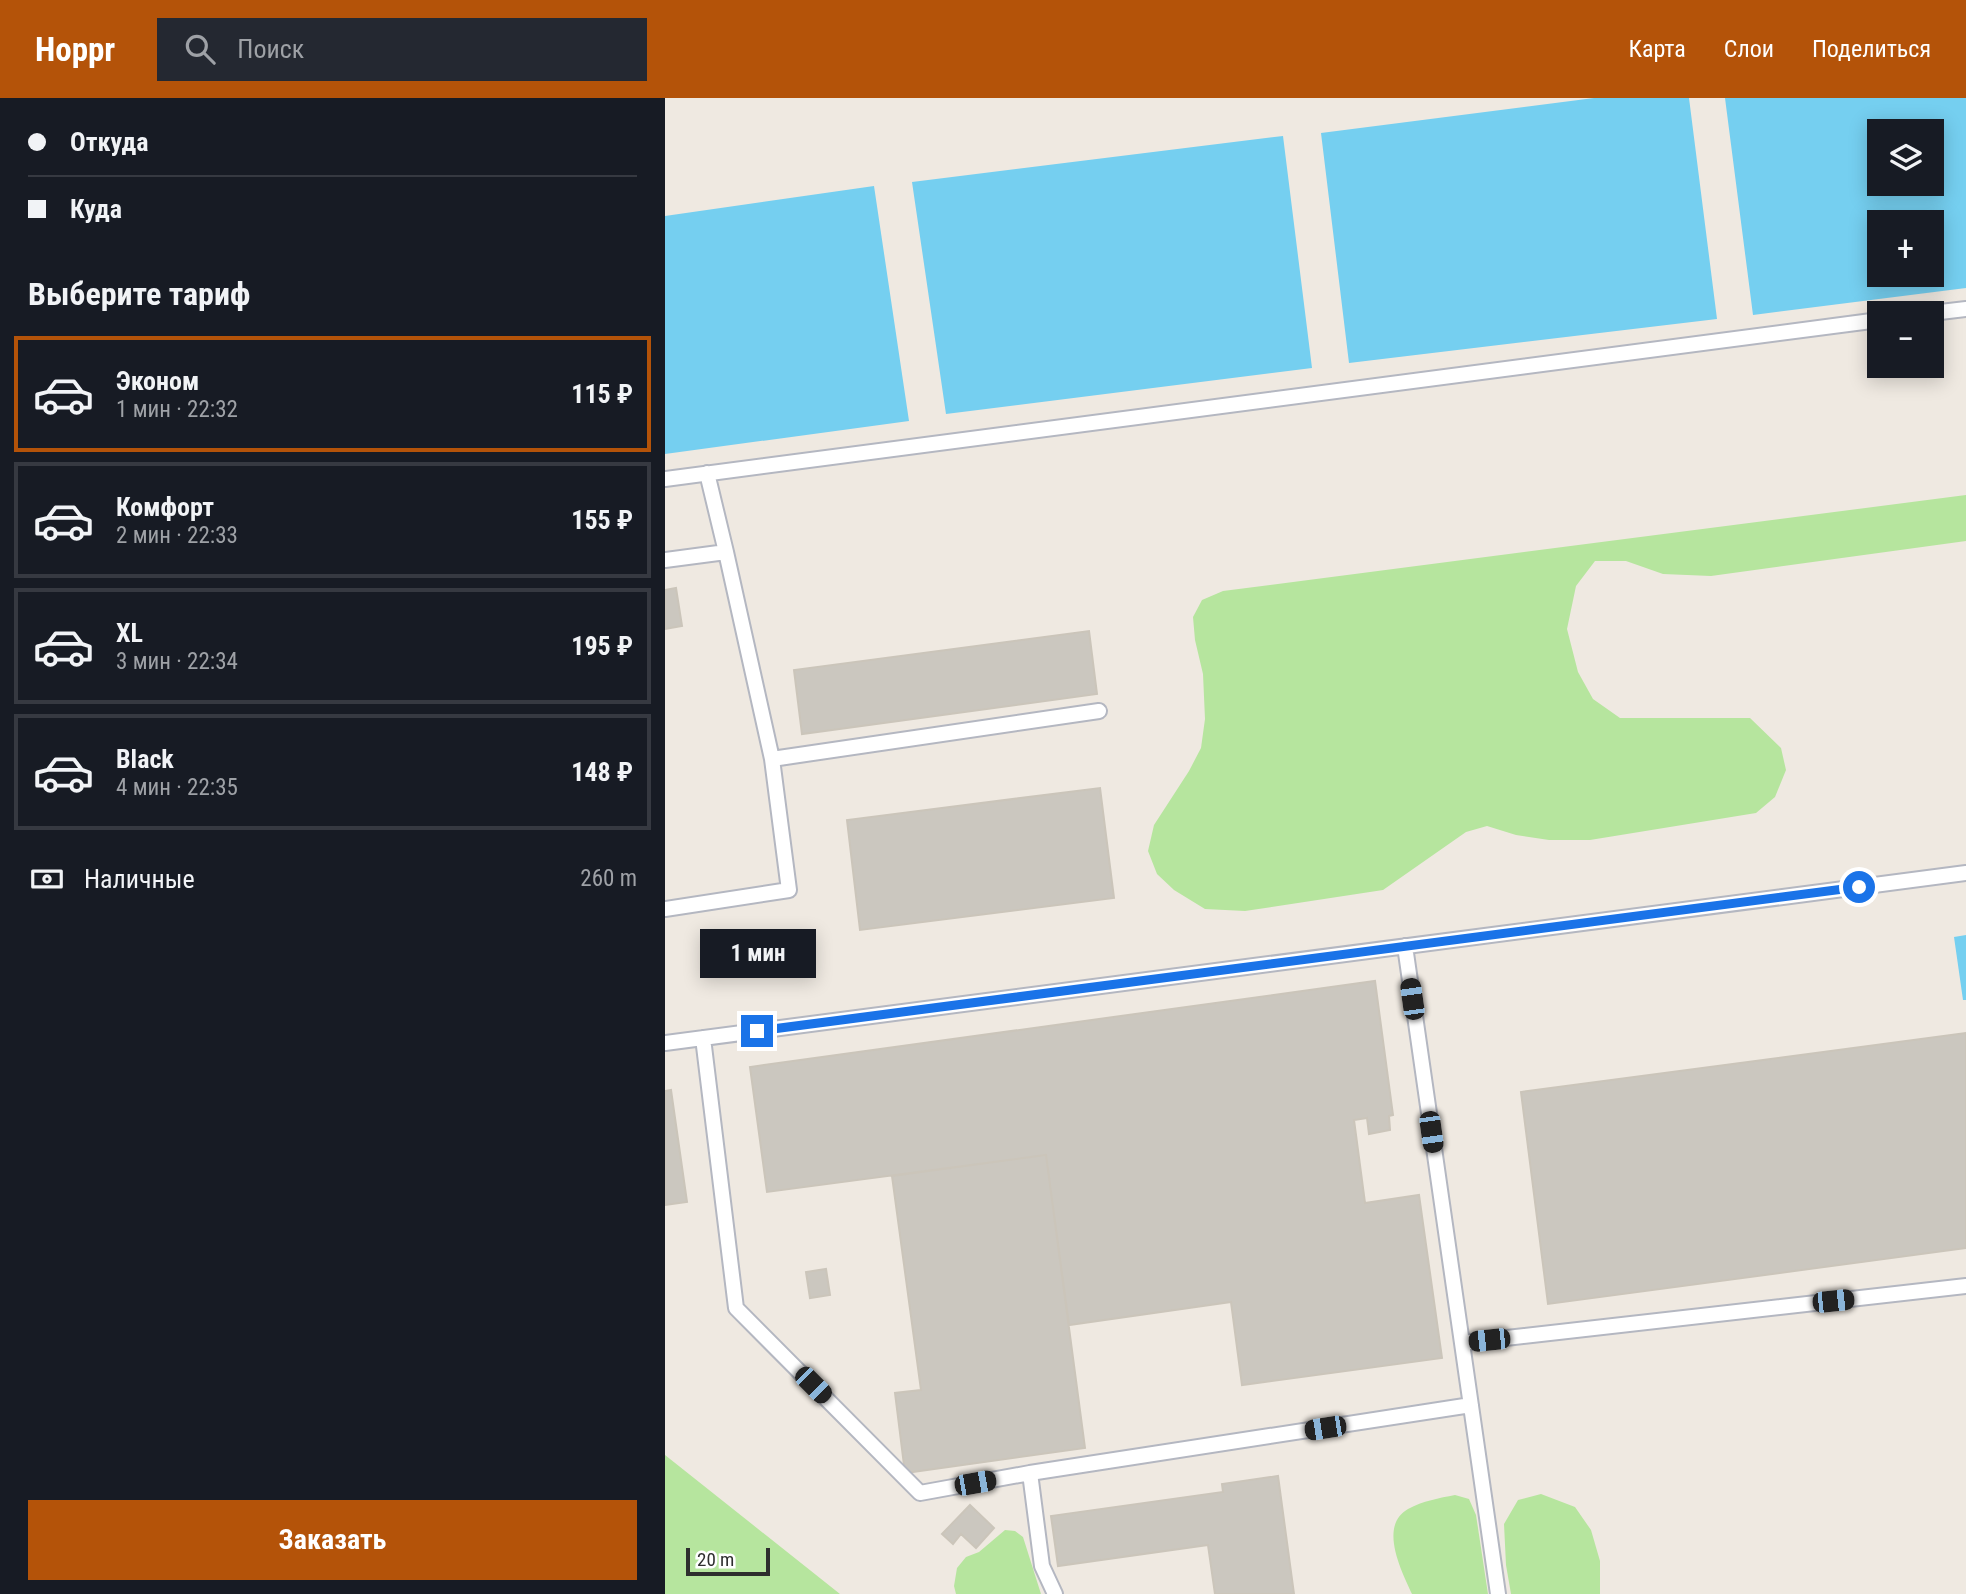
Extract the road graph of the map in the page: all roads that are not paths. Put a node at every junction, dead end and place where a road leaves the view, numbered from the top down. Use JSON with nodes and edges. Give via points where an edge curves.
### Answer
{"nodes":[{"id":1,"x":1966,"y":309,"type":"edge"},
{"id":2,"x":1944,"y":312,"type":"edge"},
{"id":3,"x":1867,"y":322,"type":"edge"},
{"id":4,"x":707,"y":473,"type":"junction"},
{"id":5,"x":665,"y":479,"type":"edge"},
{"id":6,"x":726,"y":552,"type":"junction"},
{"id":7,"x":665,"y":560,"type":"edge"},
{"id":8,"x":1099,"y":711,"type":"dead end"},
{"id":9,"x":772,"y":759,"type":"junction"},
{"id":10,"x":1966,"y":873,"type":"edge"},
{"id":11,"x":665,"y":909,"type":"edge"},
{"id":12,"x":1405,"y":946,"type":"junction"},
{"id":13,"x":703,"y":1038,"type":"junction"},
{"id":14,"x":665,"y":1043,"type":"edge"},
{"id":15,"x":1966,"y":1286,"type":"edge"},
{"id":16,"x":1462,"y":1343,"type":"junction"},
{"id":17,"x":1471,"y":1405,"type":"junction"},
{"id":18,"x":1030,"y":1474,"type":"junction"},
{"id":19,"x":1055,"y":1594,"type":"edge"},
{"id":20,"x":1498,"y":1594,"type":"edge"}],
"edges":[{"from":1,"to":2,"type":"lane"},
{"from":3,"to":4,"type":"lane"},
{"from":4,"to":5,"type":"lane"},
{"from":4,"to":6,"type":"lane"},
{"from":6,"to":7,"type":"lane"},
{"from":6,"to":9,"type":"lane"},
{"from":8,"to":9,"type":"lane"},
{"from":9,"to":11,"type":"lane","via":[[789,890]]},
{"from":10,"to":12,"type":"lane"},
{"from":12,"to":13,"type":"lane"},
{"from":12,"to":16,"type":"lane"},
{"from":13,"to":14,"type":"lane"},
{"from":13,"to":18,"type":"lane","via":[[736,1308],[920,1493]]},
{"from":15,"to":16,"type":"lane"},
{"from":16,"to":17,"type":"lane"},
{"from":17,"to":18,"type":"lane"},
{"from":17,"to":20,"type":"lane"},
{"from":18,"to":19,"type":"lane","via":[[1042,1566]]}]}
